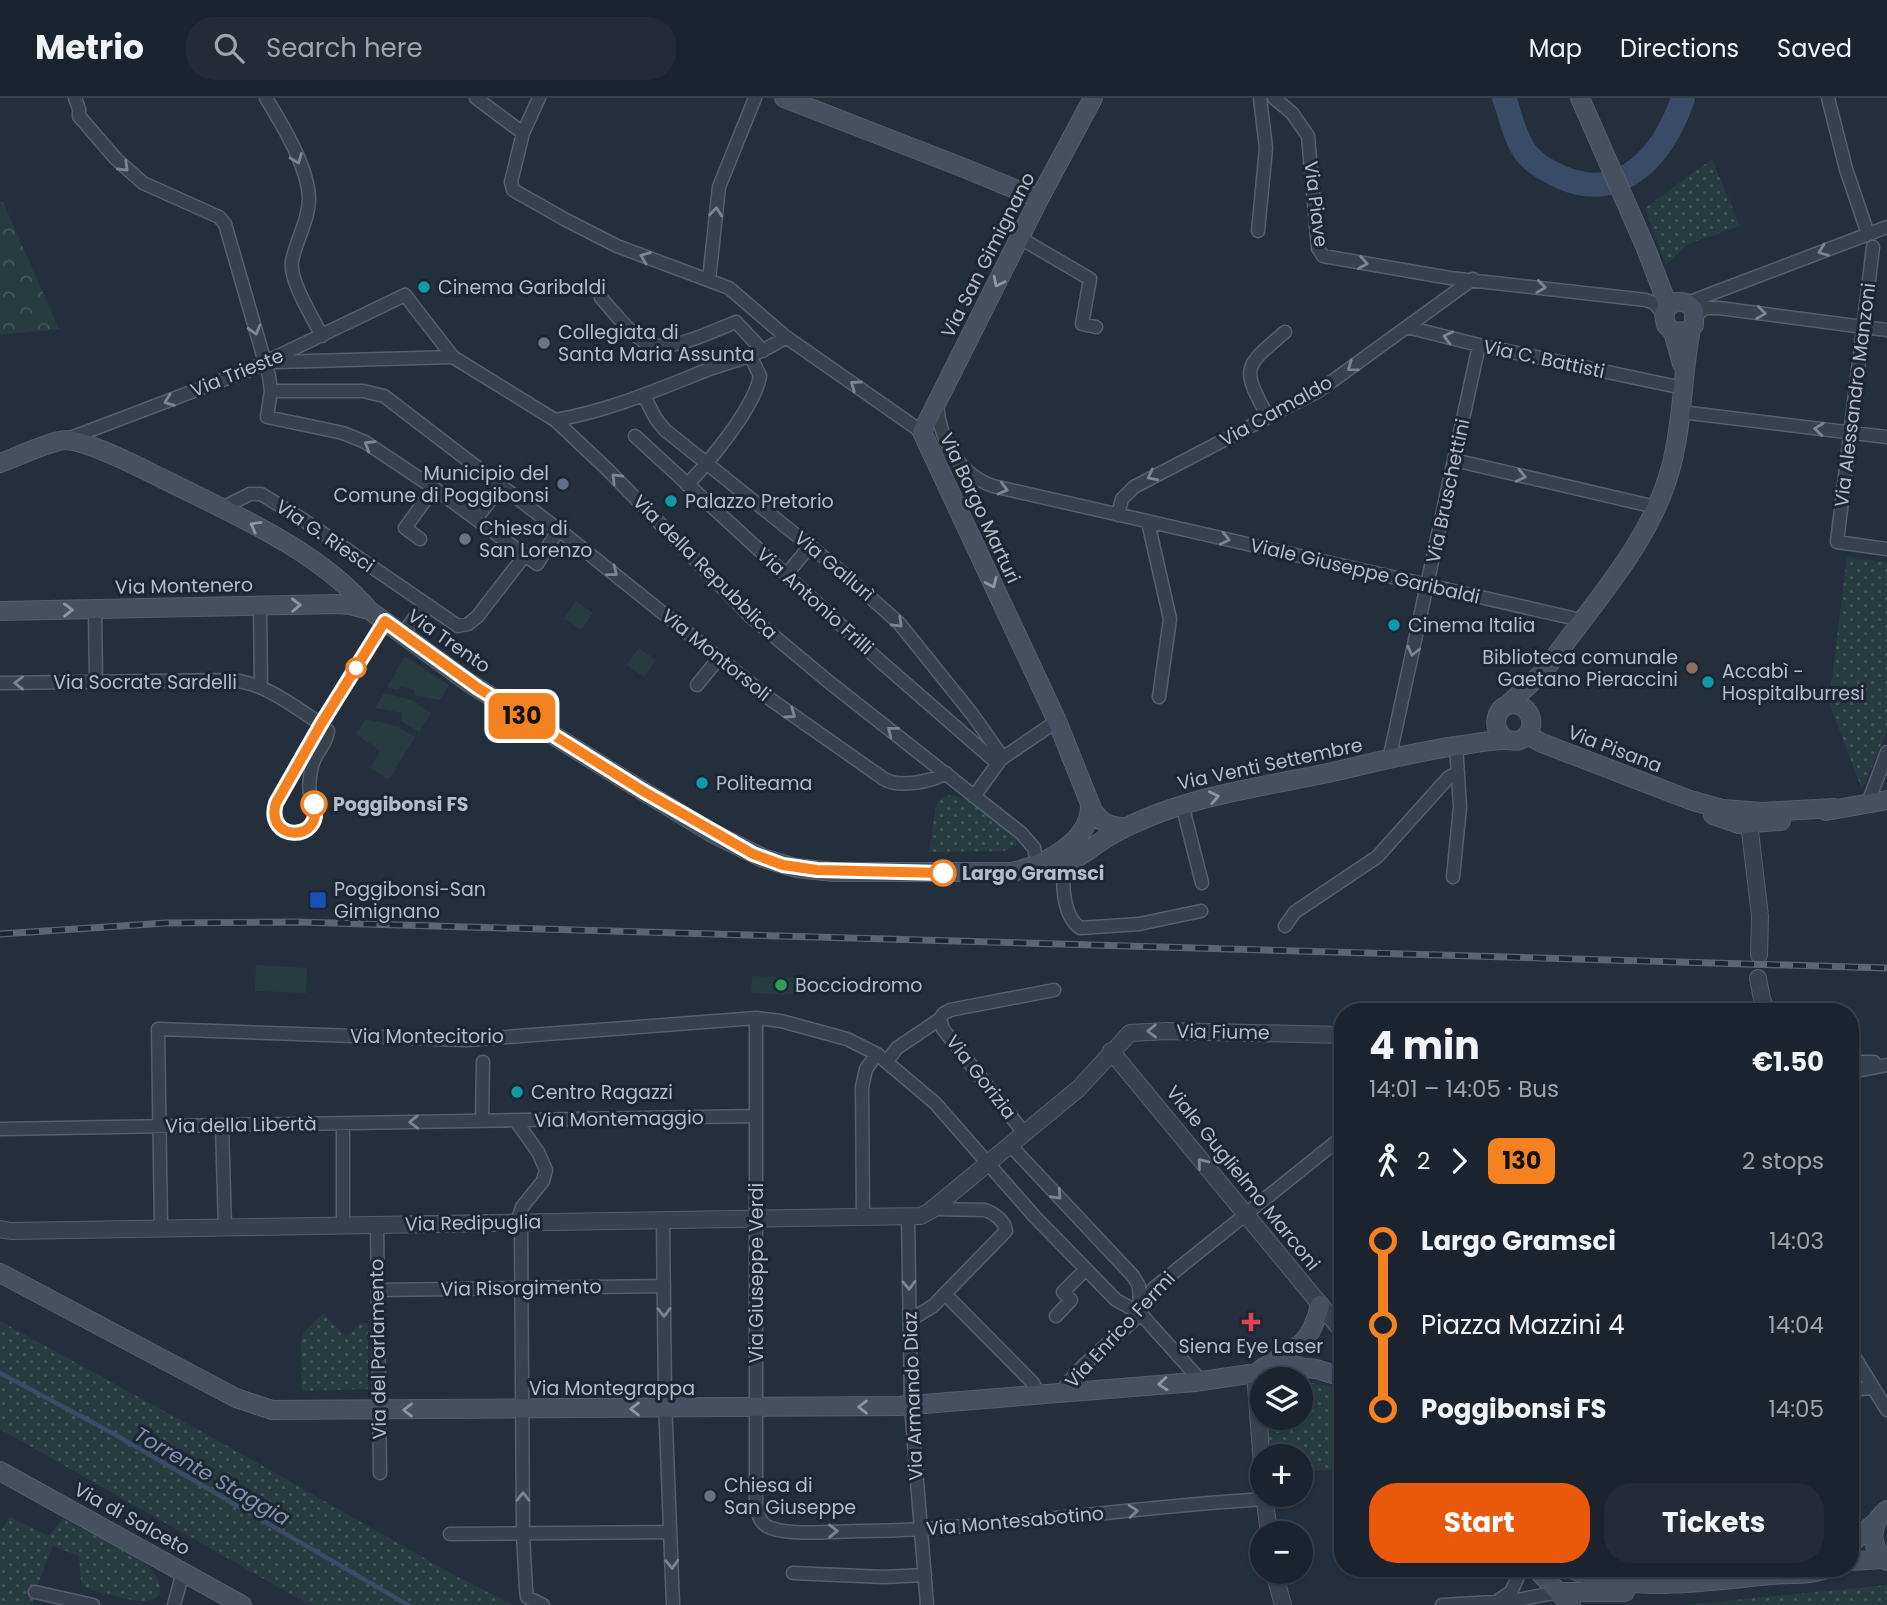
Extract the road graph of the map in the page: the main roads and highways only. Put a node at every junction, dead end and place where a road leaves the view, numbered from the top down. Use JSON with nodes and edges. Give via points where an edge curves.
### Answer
{"nodes":[{"id":1,"x":783,"y":98,"type":"edge"},
{"id":2,"x":1093,"y":98,"type":"edge"},
{"id":3,"x":1583,"y":104,"type":"edge"},
{"id":4,"x":1039,"y":199,"type":"junction"},
{"id":5,"x":1671,"y":307,"type":"junction"},
{"id":6,"x":1686,"y":325,"type":"junction"},
{"id":7,"x":922,"y":432,"type":"joint"},
{"id":8,"x":0,"y":463,"type":"edge"},
{"id":9,"x":337,"y":581,"type":"junction"},
{"id":10,"x":323,"y":604,"type":"junction"},
{"id":11,"x":369,"y":610,"type":"junction"},
{"id":12,"x":0,"y":611,"type":"edge"},
{"id":13,"x":1541,"y":674,"type":"junction"},
{"id":14,"x":1501,"y":711,"type":"junction"},
{"id":15,"x":1529,"y":727,"type":"junction"},
{"id":16,"x":1507,"y":740,"type":"junction"},
{"id":17,"x":1456,"y":746,"type":"junction"},
{"id":18,"x":1690,"y":800,"type":"junction"},
{"id":19,"x":1887,"y":800,"type":"edge"},
{"id":20,"x":1090,"y":804,"type":"junction"},
{"id":21,"x":1835,"y":808,"type":"junction"},
{"id":22,"x":1127,"y":827,"type":"junction"},
{"id":23,"x":1030,"y":867,"type":"junction"},
{"id":24,"x":0,"y":1273,"type":"edge"},
{"id":25,"x":1320,"y":1305,"type":"road end"},
{"id":26,"x":1334,"y":1366,"type":"edge"},
{"id":27,"x":1263,"y":1367,"type":"edge"},
{"id":28,"x":1313,"y":1369,"type":"edge"},
{"id":29,"x":1325,"y":1371,"type":"junction"},
{"id":30,"x":1250,"y":1373,"type":"edge"},
{"id":31,"x":1334,"y":1374,"type":"edge"},
{"id":32,"x":0,"y":1471,"type":"edge"},
{"id":33,"x":1882,"y":1516,"type":"edge"},
{"id":34,"x":1859,"y":1536,"type":"edge"},
{"id":35,"x":1885,"y":1560,"type":"edge"},
{"id":36,"x":1859,"y":1561,"type":"edge"},
{"id":37,"x":1544,"y":1577,"type":"edge"},
{"id":38,"x":1598,"y":1577,"type":"edge"},
{"id":39,"x":1754,"y":1577,"type":"edge"},
{"id":40,"x":1689,"y":1583,"type":"junction"},
{"id":41,"x":1620,"y":1592,"type":"junction"},
{"id":42,"x":1565,"y":1598,"type":"edge"},
{"id":43,"x":242,"y":1605,"type":"edge"},
{"id":44,"x":1606,"y":1605,"type":"edge"}],
"edges":[{"from":1,"to":4,"type":"main road"},
{"from":2,"to":4,"type":"main road","name":"Via San Gimignano"},
{"from":3,"to":5,"type":"main road"},
{"from":4,"to":7,"type":"main road","name":"Via San Gimignano","one_way":true},
{"from":5,"to":6,"type":"main road","via":[[1691,306]]},
{"from":5,"to":6,"type":"main road","via":[[1665,325]]},
{"from":6,"to":13,"type":"main road","via":[[1681,412],[1671,466],[1656,507],[1632,550]]},
{"from":7,"to":20,"type":"main road","name":"Via Borgo Marturi","one_way":true,"via":[[1057,721]]},
{"from":9,"to":8,"type":"main road","name":"Via Trento","one_way":true,"via":[[288,544],[128,461],[65,440]]},
{"from":9,"to":10,"type":"main road","via":[[335,596]]},
{"from":9,"to":11,"type":"main road","name":"Via Trento"},
{"from":10,"to":11,"type":"main road","name":"Via Montenero"},
{"from":12,"to":10,"type":"main road","name":"Via Montenero","one_way":true},
{"from":11,"to":23,"type":"main road","name":"Via Trento","via":[[468,681],[625,780],[763,858],[834,872],[990,874]]},
{"from":13,"to":14,"type":"main road","name":"Via Venti Settembre"},
{"from":13,"to":15,"type":"main road"},
{"from":14,"to":15,"type":"main road","via":[[1511,705],[1522,707]]},
{"from":14,"to":16,"type":"main road","via":[[1496,727]]},
{"from":14,"to":17,"type":"main road","name":"Via Venti Settembre","via":[[1479,733]]},
{"from":15,"to":16,"type":"main road","via":[[1518,741]]},
{"from":15,"to":18,"type":"main road","name":"Via Pisana","via":[[1542,743]]},
{"from":16,"to":17,"type":"main road","name":"Via Venti Settembre"},
{"from":22,"to":17,"type":"main road","name":"Via Venti Settembre","one_way":true,"via":[[1182,804]]},
{"from":18,"to":21,"type":"main road","name":"Via Pisana","via":[[1738,811]]},
{"from":18,"to":21,"type":"main road","name":"Via Pisana","via":[[1721,819],[1750,825]]},
{"from":19,"to":21,"type":"main road","name":"Via Pisana"},
{"from":20,"to":22,"type":"main road","via":[[1106,824]]},
{"from":20,"to":23,"type":"main road","via":[[1090,816],[1079,834],[1063,849]]},
{"from":22,"to":23,"type":"main road","name":"Via Venti Settembre","via":[[1064,866],[1050,870]]},
{"from":30,"to":24,"type":"main road","name":"Via Montegrappa","one_way":true,"via":[[911,1406],[284,1411],[251,1405]]},
{"from":25,"to":27,"type":"main road","via":[[1306,1341]]},
{"from":26,"to":29,"type":"main road"},
{"from":28,"to":29,"type":"main road","name":"Via Montegrappa"},
{"from":29,"to":31,"type":"main road","name":"Via Montegrappa"},
{"from":32,"to":43,"type":"main road","name":"Via di Salceto"},
{"from":33,"to":34,"type":"main road"},
{"from":33,"to":35,"type":"main road","via":[[1874,1530],[1875,1546]]},
{"from":35,"to":36,"type":"main road"},
{"from":37,"to":42,"type":"main road"},
{"from":38,"to":40,"type":"main road"},
{"from":39,"to":40,"type":"main road"},
{"from":40,"to":41,"type":"main road"},
{"from":41,"to":42,"type":"main road"},
{"from":41,"to":44,"type":"main road"}]}
